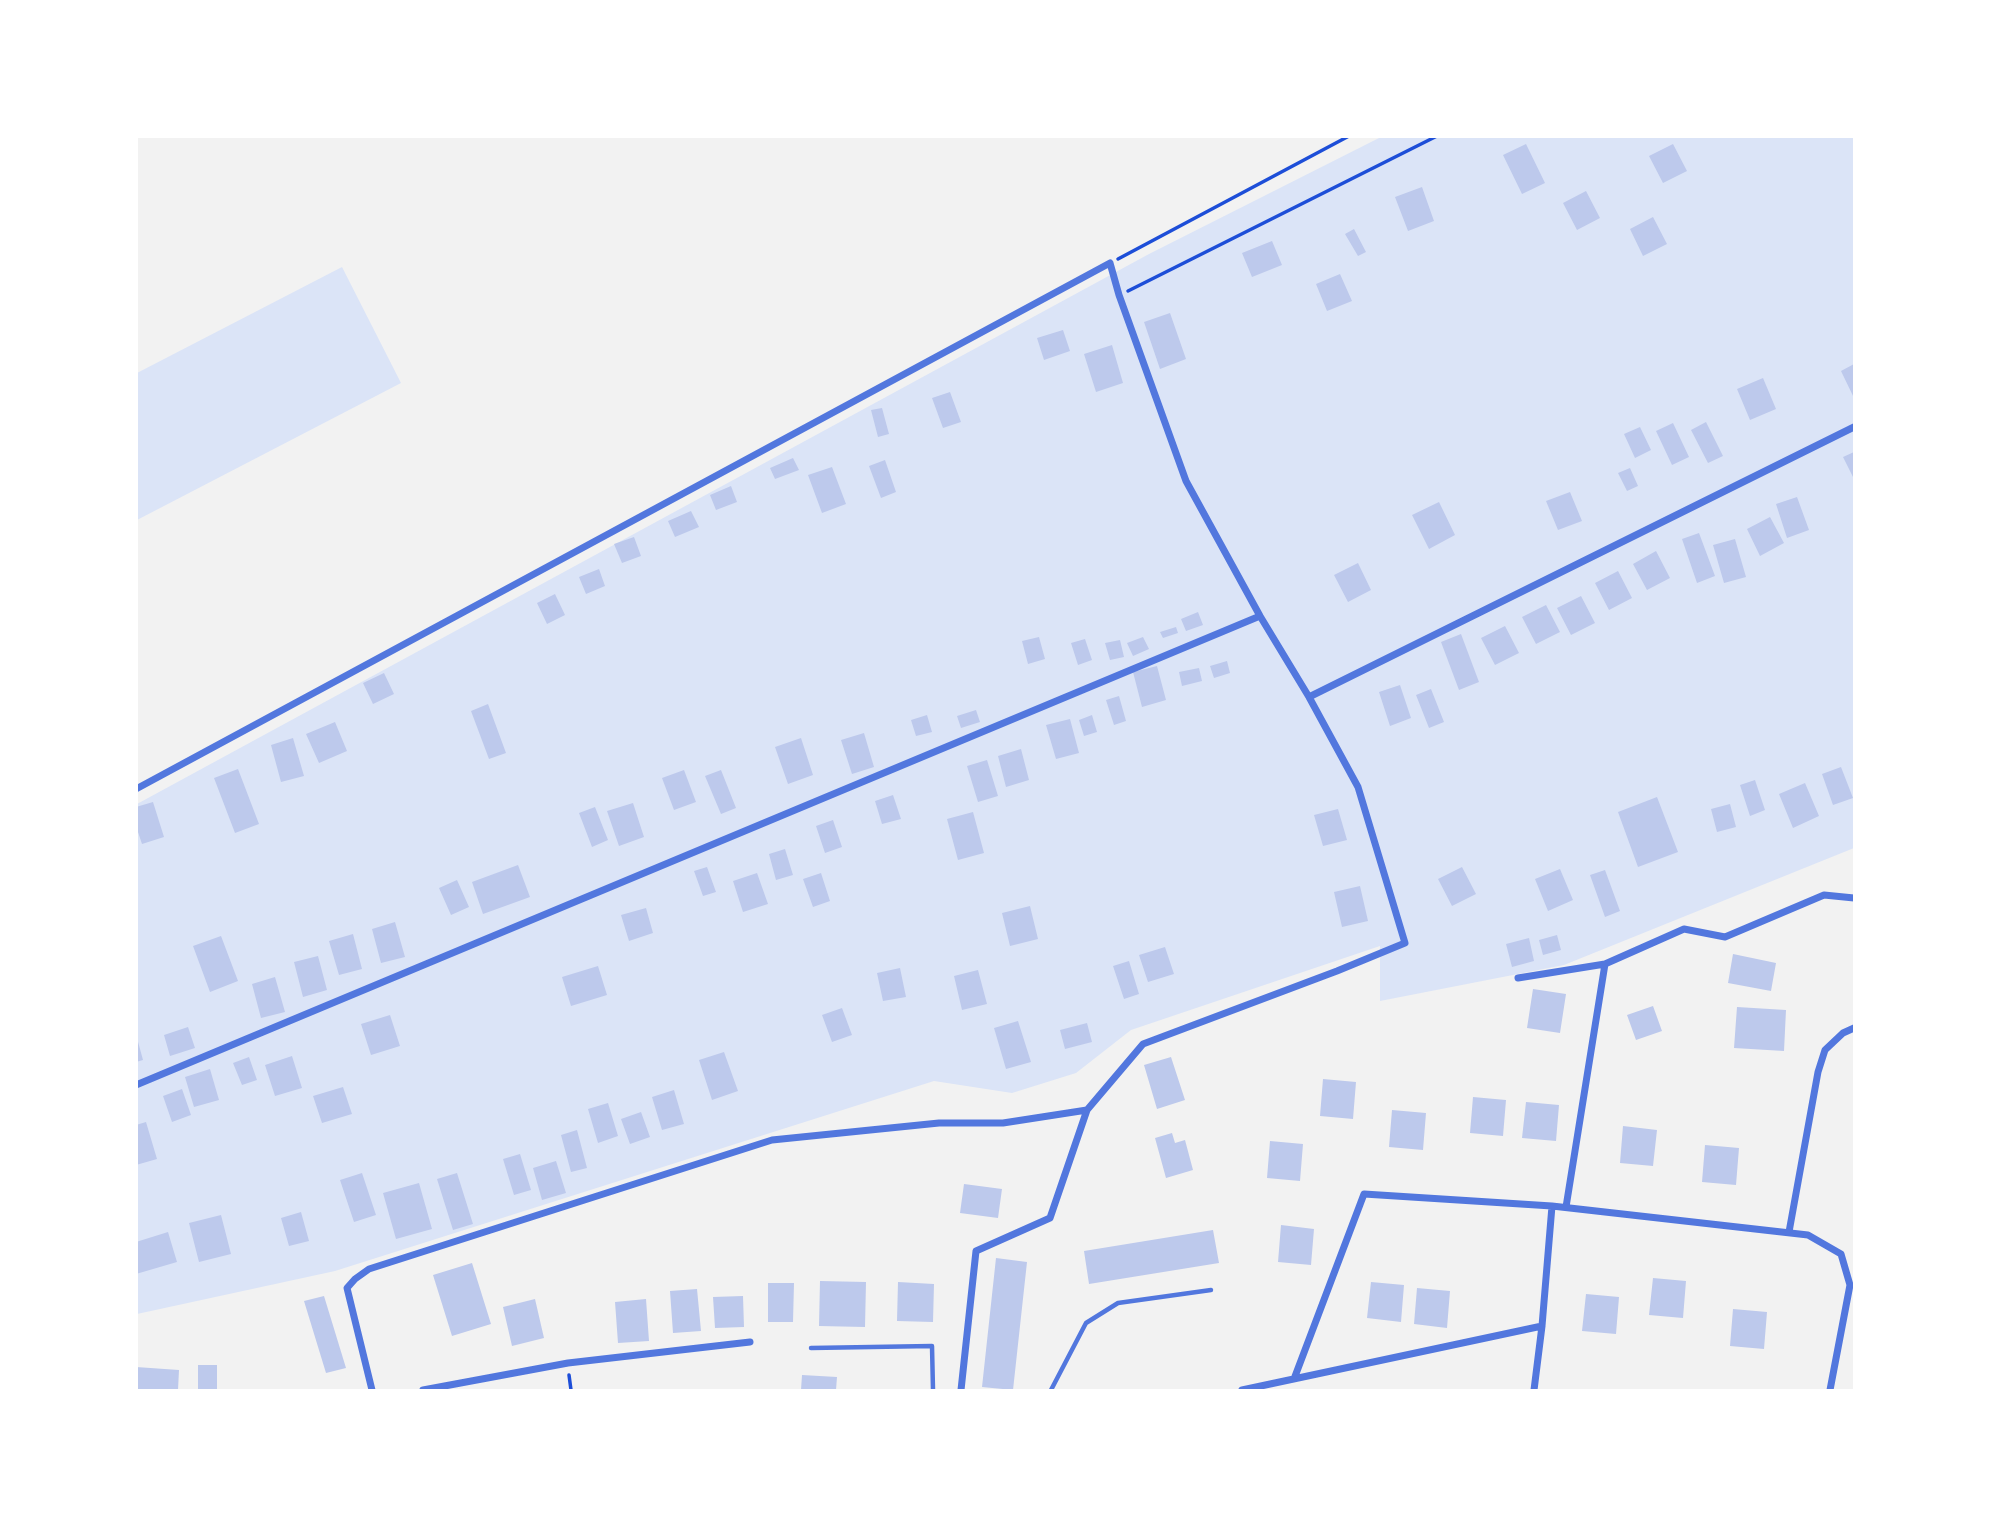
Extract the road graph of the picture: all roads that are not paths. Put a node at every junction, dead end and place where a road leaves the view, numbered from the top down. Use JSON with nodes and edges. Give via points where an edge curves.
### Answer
{"nodes":[{"id":1,"x":1854,"y":427,"type":"edge"},
{"id":2,"x":1260,"y":616,"type":"junction"},
{"id":3,"x":1309,"y":697,"type":"junction"},
{"id":4,"x":136,"y":789,"type":"edge"},
{"id":5,"x":1854,"y":898,"type":"edge"},
{"id":6,"x":1605,"y":964,"type":"junction"},
{"id":7,"x":1518,"y":978,"type":"dead end"},
{"id":8,"x":1854,"y":1028,"type":"edge"},
{"id":9,"x":136,"y":1085,"type":"edge"},
{"id":10,"x":1087,"y":1110,"type":"junction"},
{"id":11,"x":1552,"y":1206,"type":"junction"},
{"id":12,"x":1566,"y":1207,"type":"junction"},
{"id":13,"x":1789,"y":1233,"type":"junction"},
{"id":14,"x":1212,"y":1290,"type":"dead end"},
{"id":15,"x":1542,"y":1326,"type":"junction"},
{"id":16,"x":750,"y":1342,"type":"dead end"},
{"id":17,"x":811,"y":1348,"type":"dead end"},
{"id":18,"x":1294,"y":1379,"type":"junction"},
{"id":19,"x":1244,"y":1390,"type":"edge"},
{"id":20,"x":372,"y":1391,"type":"edge"},
{"id":21,"x":423,"y":1391,"type":"edge"},
{"id":22,"x":933,"y":1391,"type":"edge"},
{"id":23,"x":961,"y":1391,"type":"edge"},
{"id":24,"x":1051,"y":1391,"type":"edge"},
{"id":25,"x":1534,"y":1391,"type":"edge"},
{"id":26,"x":1830,"y":1391,"type":"edge"}],
"edges":[{"from":1,"to":3,"type":"street"},
{"from":2,"to":3,"type":"street"},
{"from":2,"to":4,"type":"street","via":[[1186,481],[1110,263]]},
{"from":2,"to":9,"type":"street"},
{"from":3,"to":10,"type":"street","via":[[1358,787],[1405,943],[1143,1044]]},
{"from":5,"to":6,"type":"street","via":[[1824,895],[1725,937],[1684,929]]},
{"from":6,"to":7,"type":"street"},
{"from":6,"to":12,"type":"street"},
{"from":8,"to":13,"type":"street","via":[[1825,1050],[1818,1072]]},
{"from":10,"to":20,"type":"street","via":[[1003,1122],[939,1123],[772,1140],[369,1269],[347,1289]]},
{"from":10,"to":23,"type":"street","via":[[1050,1218],[976,1251]]},
{"from":11,"to":12,"type":"street"},
{"from":11,"to":15,"type":"street"},
{"from":11,"to":18,"type":"street","via":[[1364,1194]]},
{"from":12,"to":13,"type":"street"},
{"from":13,"to":26,"type":"street","via":[[1808,1235],[1841,1254],[1850,1285]]},
{"from":14,"to":24,"type":"lane","via":[[1118,1303],[1086,1323]]},
{"from":15,"to":18,"type":"street"},
{"from":15,"to":25,"type":"street"},
{"from":16,"to":21,"type":"street","via":[[568,1363]]},
{"from":17,"to":22,"type":"lane","via":[[932,1346]]},
{"from":18,"to":19,"type":"street"}]}
